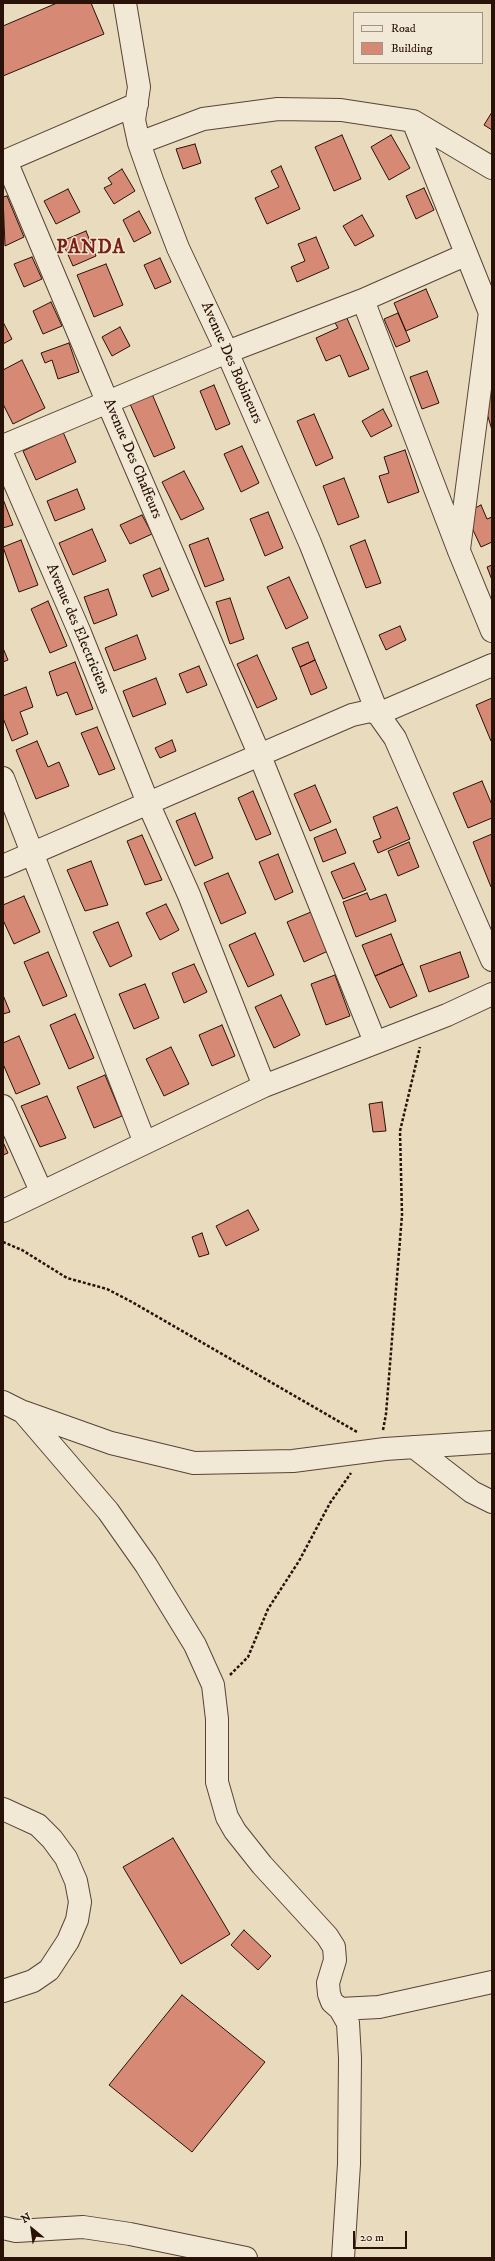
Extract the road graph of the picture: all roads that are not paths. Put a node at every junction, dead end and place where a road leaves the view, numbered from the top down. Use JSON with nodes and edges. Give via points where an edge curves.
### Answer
{"nodes":[{"id":1,"x":125,"y":3,"type":"edge"},
{"id":2,"x":137,"y":104,"type":"junction"},
{"id":3,"x":413,"y":121,"type":"junction"},
{"id":4,"x":139,"y":143,"type":"junction"},
{"id":5,"x":5,"y":162,"type":"edge"},
{"id":6,"x":492,"y":168,"type":"edge"},
{"id":7,"x":465,"y":255,"type":"junction"},
{"id":8,"x":363,"y":300,"type":"junction"},
{"id":9,"x":491,"y":315,"type":"edge"},
{"id":10,"x":227,"y":352,"type":"junction"},
{"id":11,"x":107,"y":401,"type":"junction"},
{"id":12,"x":3,"y":446,"type":"edge"},
{"id":13,"x":3,"y":456,"type":"edge"},
{"id":14,"x":459,"y":551,"type":"junction"},
{"id":15,"x":492,"y":631,"type":"edge"},
{"id":16,"x":492,"y":665,"type":"edge"},
{"id":17,"x":378,"y":714,"type":"junction"},
{"id":18,"x":260,"y":756,"type":"junction"},
{"id":19,"x":3,"y":778,"type":"edge"},
{"id":20,"x":148,"y":803,"type":"junction"},
{"id":21,"x":33,"y":853,"type":"junction"},
{"id":22,"x":3,"y":866,"type":"edge"},
{"id":23,"x":492,"y":960,"type":"edge"},
{"id":24,"x":492,"y":994,"type":"edge"},
{"id":25,"x":374,"y":1042,"type":"junction"},
{"id":26,"x":264,"y":1086,"type":"junction"},
{"id":27,"x":3,"y":1106,"type":"edge"},
{"id":28,"x":146,"y":1143,"type":"junction"},
{"id":29,"x":42,"y":1191,"type":"junction"},
{"id":30,"x":3,"y":1211,"type":"edge"},
{"id":31,"x":3,"y":1402,"type":"edge"},
{"id":32,"x":23,"y":1412,"type":"junction"},
{"id":33,"x":492,"y":1442,"type":"edge"},
{"id":34,"x":414,"y":1447,"type":"junction"},
{"id":35,"x":492,"y":1502,"type":"edge"},
{"id":36,"x":3,"y":1810,"type":"edge"},
{"id":37,"x":492,"y":1982,"type":"edge"},
{"id":38,"x":3,"y":1991,"type":"edge"},
{"id":39,"x":340,"y":2009,"type":"junction"},
{"id":40,"x":3,"y":2228,"type":"edge"},
{"id":41,"x":246,"y":2258,"type":"edge"},
{"id":42,"x":342,"y":2258,"type":"edge"}],
"edges":[{"from":1,"to":2,"type":"street","name":"Avenue Des Bobineurs","via":[[139,87]]},
{"from":2,"to":4,"type":"street","name":"Avenue Des Bobineurs","via":[[134,120]]},
{"from":2,"to":5,"type":"street"},
{"from":3,"to":4,"type":"street","via":[[341,110],[278,109],[203,119]]},
{"from":3,"to":6,"type":"street"},
{"from":3,"to":7,"type":"street"},
{"from":4,"to":10,"type":"street","name":"Avenue Des Bobineurs","via":[[178,248]]},
{"from":5,"to":11,"type":"street","name":"Avenue Des Chaffeurs"},
{"from":7,"to":8,"type":"street"},
{"from":7,"to":9,"type":"street"},
{"from":8,"to":10,"type":"street"},
{"from":8,"to":14,"type":"street"},
{"from":9,"to":14,"type":"street"},
{"from":10,"to":11,"type":"street"},
{"from":10,"to":17,"type":"street","name":"Avenue Des Bobineurs","via":[[310,543]]},
{"from":11,"to":12,"type":"street"},
{"from":11,"to":18,"type":"street","name":"Avenue Des Chaffeurs"},
{"from":13,"to":20,"type":"street","name":"Avenue des Electriciens","via":[[80,633]]},
{"from":14,"to":15,"type":"street"},
{"from":16,"to":17,"type":"street"},
{"from":17,"to":18,"type":"street","via":[[370,711],[352,715]]},
{"from":17,"to":23,"type":"street","name":"Avenue Des Bobineurs","via":[[395,738]]},
{"from":18,"to":20,"type":"street"},
{"from":18,"to":25,"type":"street","name":"Avenue Des Chaffeurs"},
{"from":19,"to":21,"type":"street"},
{"from":20,"to":21,"type":"street"},
{"from":20,"to":26,"type":"street","name":"Avenue des Electriciens","via":[[189,895]]},
{"from":21,"to":22,"type":"street"},
{"from":21,"to":28,"type":"street"},
{"from":24,"to":25,"type":"street","via":[[423,1025]]},
{"from":25,"to":26,"type":"street"},
{"from":26,"to":28,"type":"street"},
{"from":27,"to":29,"type":"street"},
{"from":28,"to":29,"type":"street"},
{"from":29,"to":30,"type":"street"},
{"from":31,"to":32,"type":"street"},
{"from":32,"to":34,"type":"street","via":[[111,1443],[194,1462],[293,1461]]},
{"from":32,"to":39,"type":"street","via":[[108,1511],[195,1645],[213,1685],[217,1719],[217,1782],[227,1817],[234,1831],[334,1947],[335,1960],[328,1983],[328,1994]]},
{"from":33,"to":34,"type":"street"},
{"from":34,"to":35,"type":"street","via":[[472,1492]]},
{"from":36,"to":38,"type":"street","via":[[38,1825],[52,1839],[66,1858],[76,1880],[80,1902],[77,1920],[68,1941],[49,1970],[33,1981]]},
{"from":37,"to":39,"type":"street","via":[[379,2007]]},
{"from":39,"to":42,"type":"street","via":[[348,2023],[350,2058],[349,2164]]},
{"from":40,"to":41,"type":"street","via":[[16,2231],[83,2227]]}]}
